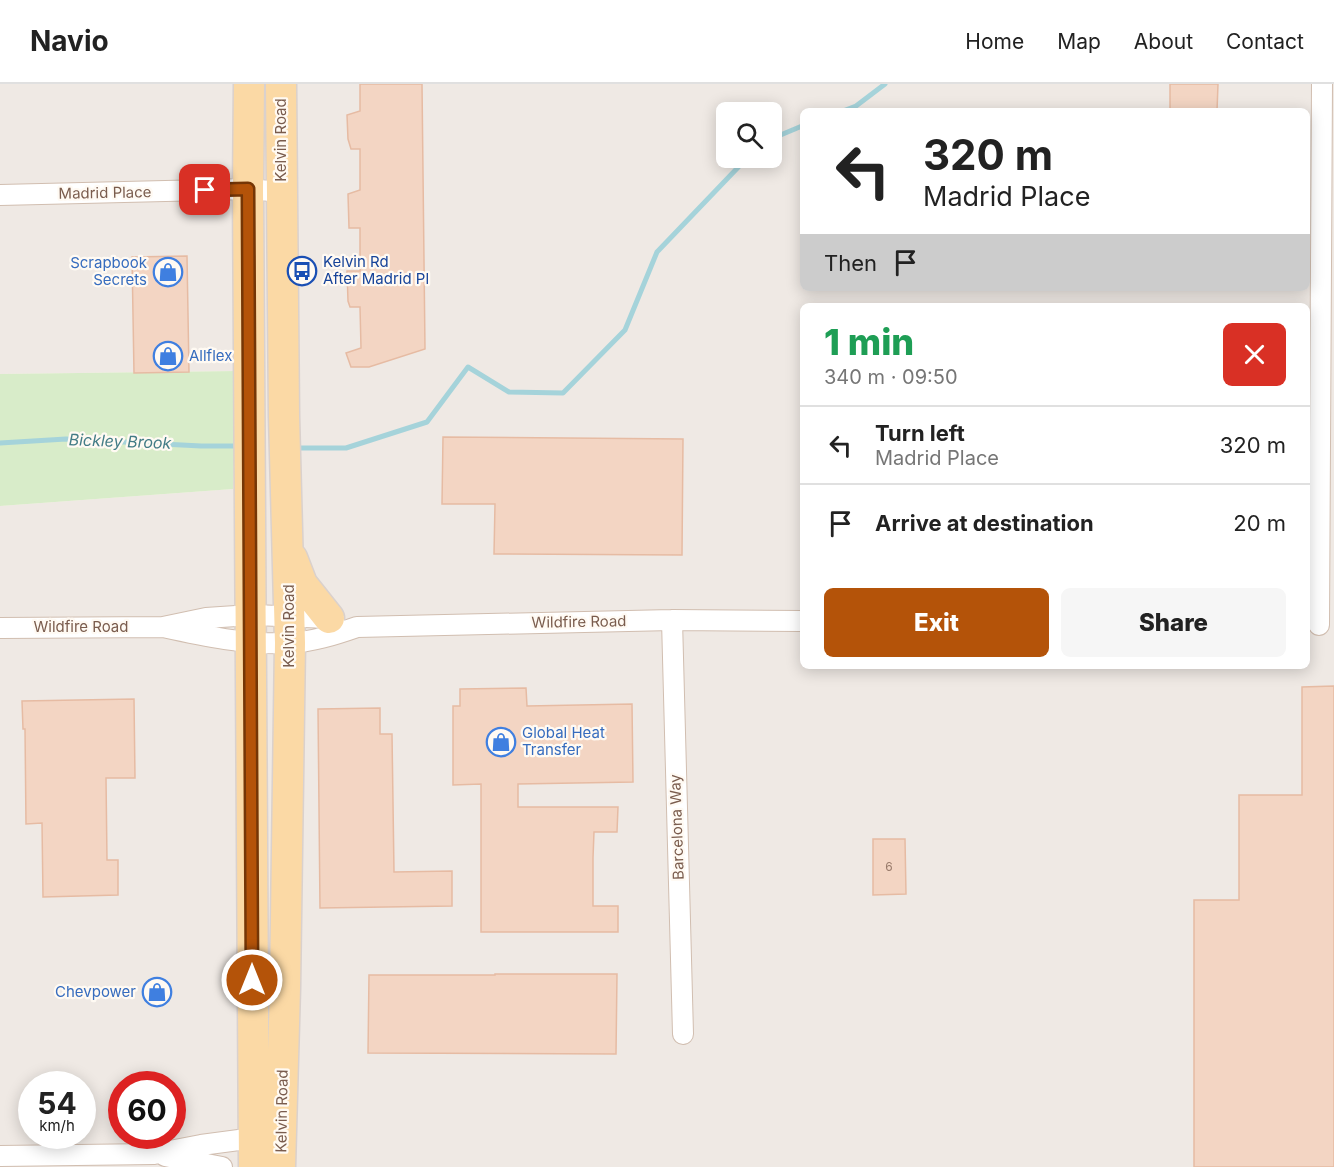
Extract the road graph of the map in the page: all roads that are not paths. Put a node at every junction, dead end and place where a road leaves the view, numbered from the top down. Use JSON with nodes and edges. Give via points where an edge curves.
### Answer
{"nodes":[{"id":1,"x":249,"y":84,"type":"edge"},
{"id":2,"x":281,"y":84,"type":"edge"},
{"id":3,"x":1322,"y":84,"type":"edge"},
{"id":4,"x":248,"y":189,"type":"junction"},
{"id":5,"x":281,"y":192,"type":"junction"},
{"id":6,"x":0,"y":195,"type":"edge"},
{"id":7,"x":288,"y":547,"type":"junction"},
{"id":8,"x":672,"y":620,"type":"junction"},
{"id":9,"x":800,"y":621,"type":"edge"},
{"id":10,"x":343,"y":623,"type":"junction"},
{"id":11,"x":1320,"y":625,"type":"edge"},
{"id":12,"x":163,"y":627,"type":"junction"},
{"id":13,"x":0,"y":628,"type":"edge"},
{"id":14,"x":251,"y":629,"type":"junction"},
{"id":15,"x":289,"y":630,"type":"junction"},
{"id":16,"x":682,"y":1034,"type":"dead end"},
{"id":17,"x":267,"y":1153,"type":"edge"},
{"id":18,"x":154,"y":1154,"type":"junction"},
{"id":19,"x":0,"y":1156,"type":"edge"},
{"id":20,"x":222,"y":1167,"type":"edge"}],
"edges":[{"from":1,"to":4,"type":"main road","name":"Kelvin Road"},
{"from":2,"to":5,"type":"main road","name":"Kelvin Road"},
{"from":3,"to":11,"type":"street"},
{"from":4,"to":5,"type":"street","name":"Madrid Place"},
{"from":4,"to":6,"type":"street","name":"Madrid Place"},
{"from":4,"to":14,"type":"main road","name":"Kelvin Road"},
{"from":5,"to":7,"type":"main road","name":"Kelvin Road"},
{"from":7,"to":10,"type":"main road","via":[[302,584]]},
{"from":7,"to":15,"type":"main road","name":"Kelvin Road"},
{"from":8,"to":9,"type":"street","name":"Wildfire Road"},
{"from":8,"to":10,"type":"street","name":"Wildfire Road"},
{"from":8,"to":16,"type":"street","name":"Barcelona Way"},
{"from":10,"to":15,"type":"street","name":"Wildfire Road"},
{"from":10,"to":15,"type":"street","name":"Wildfire Road","via":[[324,638]]},
{"from":12,"to":13,"type":"street","name":"Wildfire Road"},
{"from":12,"to":14,"type":"street","name":"Wildfire Road","via":[[208,636]]},
{"from":12,"to":14,"type":"street","name":"Wildfire Road","via":[[207,618]]},
{"from":14,"to":15,"type":"street","name":"Wildfire Road"},
{"from":14,"to":15,"type":"street","name":"Wildfire Road"},
{"from":14,"to":17,"type":"main road","name":"Kelvin Road"},
{"from":15,"to":17,"type":"main road","name":"Kelvin Road","via":[[285,988]]},
{"from":17,"to":18,"type":"street","via":[[201,1145]]},
{"from":18,"to":19,"type":"street"},
{"from":18,"to":20,"type":"street"}]}
